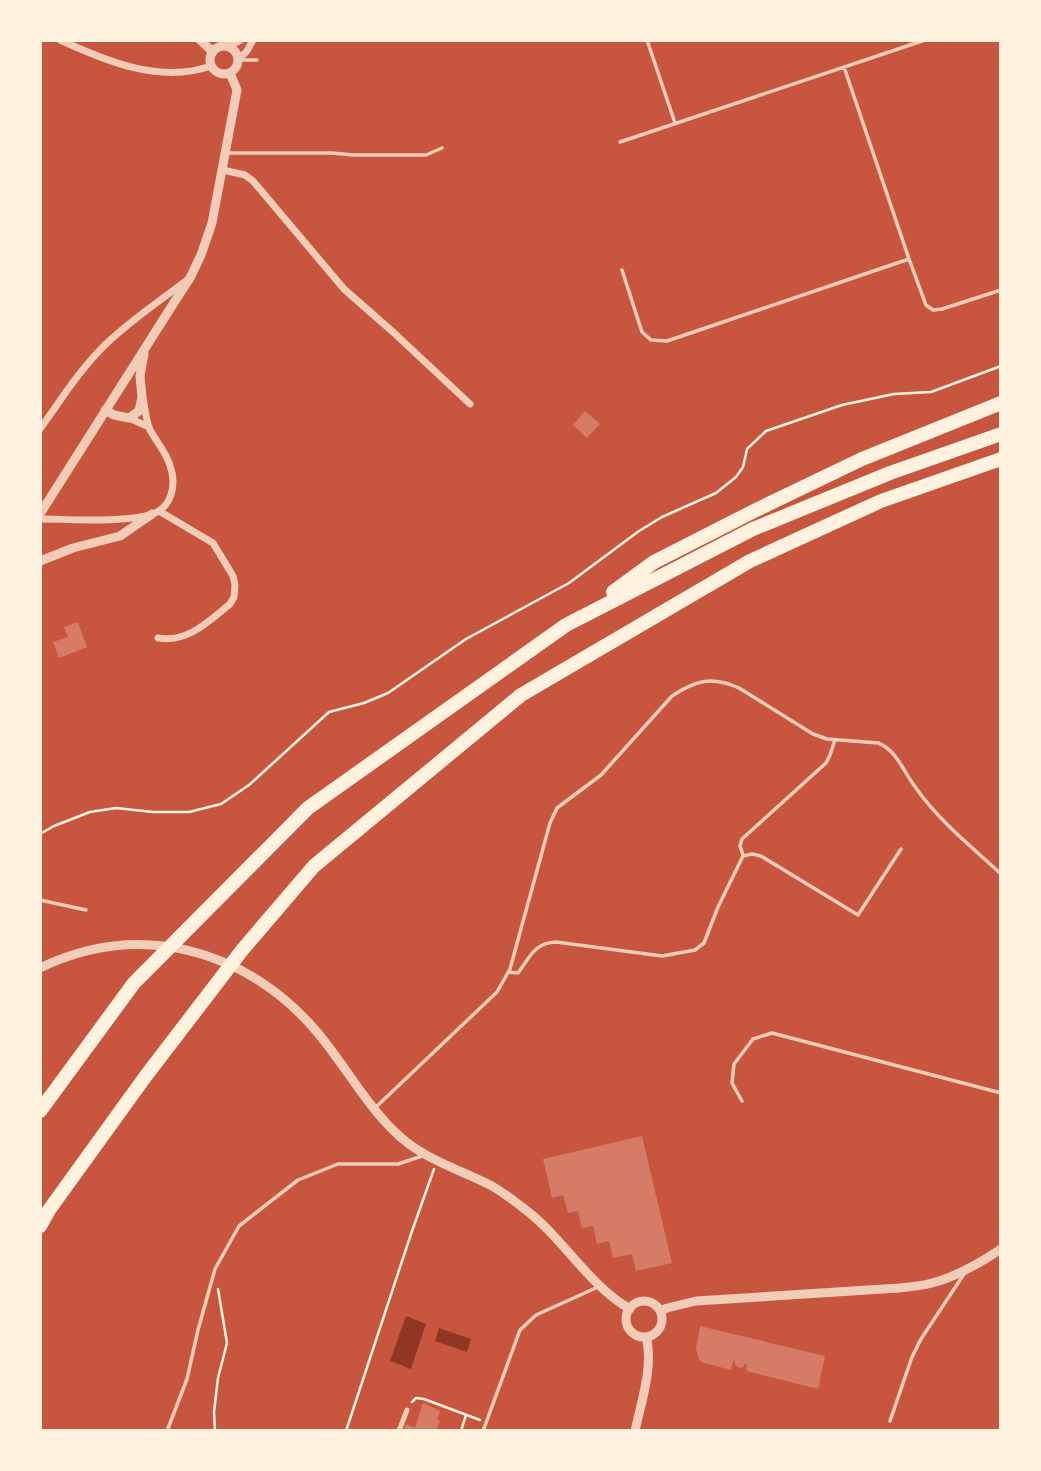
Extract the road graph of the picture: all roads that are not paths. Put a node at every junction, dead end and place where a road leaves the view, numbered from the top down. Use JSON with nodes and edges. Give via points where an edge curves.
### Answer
{"nodes":[{"id":1,"x":60,"y":40,"type":"edge"},
{"id":2,"x":200,"y":40,"type":"edge"},
{"id":3,"x":241,"y":40,"type":"edge"},
{"id":4,"x":253,"y":40,"type":"edge"},
{"id":5,"x":647,"y":40,"type":"edge"},
{"id":6,"x":925,"y":40,"type":"edge"},
{"id":7,"x":228,"y":47,"type":"junction"},
{"id":8,"x":213,"y":52,"type":"junction"},
{"id":9,"x":238,"y":60,"type":"junction"},
{"id":10,"x":257,"y":60,"type":"dead end"},
{"id":11,"x":211,"y":66,"type":"junction"},
{"id":12,"x":844,"y":67,"type":"junction"},
{"id":13,"x":230,"y":73,"type":"junction"},
{"id":14,"x":675,"y":124,"type":"junction"},
{"id":15,"x":620,"y":142,"type":"dead end"},
{"id":16,"x":442,"y":148,"type":"dead end"},
{"id":17,"x":226,"y":153,"type":"junction"},
{"id":18,"x":223,"y":170,"type":"junction"},
{"id":19,"x":909,"y":259,"type":"junction"},
{"id":20,"x":622,"y":270,"type":"dead end"},
{"id":21,"x":190,"y":278,"type":"junction"},
{"id":22,"x":1001,"y":290,"type":"edge"},
{"id":23,"x":145,"y":349,"type":"junction"},
{"id":24,"x":126,"y":379,"type":"junction"},
{"id":25,"x":142,"y":393,"type":"junction"},
{"id":26,"x":1001,"y":402,"type":"edge"},
{"id":27,"x":470,"y":404,"type":"dead end"},
{"id":28,"x":105,"y":410,"type":"junction"},
{"id":29,"x":129,"y":418,"type":"junction"},
{"id":30,"x":149,"y":427,"type":"junction"},
{"id":31,"x":40,"y":429,"type":"edge"},
{"id":32,"x":1001,"y":434,"type":"edge"},
{"id":33,"x":1001,"y":459,"type":"edge"},
{"id":34,"x":156,"y":512,"type":"junction"},
{"id":35,"x":42,"y":513,"type":"edge"},
{"id":36,"x":40,"y":561,"type":"edge"},
{"id":37,"x":566,"y":625,"type":"junction"},
{"id":38,"x":158,"y":639,"type":"dead end"},
{"id":39,"x":835,"y":740,"type":"junction"},
{"id":40,"x":901,"y":849,"type":"dead end"},
{"id":41,"x":743,"y":856,"type":"junction"},
{"id":42,"x":1001,"y":874,"type":"edge"},
{"id":43,"x":40,"y":900,"type":"edge"},
{"id":44,"x":86,"y":910,"type":"dead end"},
{"id":45,"x":40,"y":968,"type":"edge"},
{"id":46,"x":508,"y":972,"type":"junction"},
{"id":47,"x":1001,"y":1093,"type":"edge"},
{"id":48,"x":742,"y":1101,"type":"dead end"},
{"id":49,"x":374,"y":1108,"type":"junction"},
{"id":50,"x":40,"y":1111,"type":"edge"},
{"id":51,"x":424,"y":1155,"type":"junction"},
{"id":52,"x":40,"y":1226,"type":"edge"},
{"id":53,"x":1001,"y":1249,"type":"edge"},
{"id":54,"x":967,"y":1269,"type":"junction"},
{"id":55,"x":600,"y":1286,"type":"junction"},
{"id":56,"x":630,"y":1309,"type":"junction"},
{"id":57,"x":660,"y":1311,"type":"junction"},
{"id":58,"x":646,"y":1337,"type":"junction"},
{"id":59,"x":407,"y":1410,"type":"road end"},
{"id":60,"x":890,"y":1421,"type":"dead end"},
{"id":61,"x":167,"y":1431,"type":"edge"},
{"id":62,"x":399,"y":1431,"type":"edge"},
{"id":63,"x":483,"y":1431,"type":"edge"},
{"id":64,"x":635,"y":1431,"type":"edge"}],
"edges":[{"from":1,"to":11,"type":"street","via":[[128,67],[190,72]]},
{"from":2,"to":8,"type":"street"},
{"from":3,"to":7,"type":"street"},
{"from":4,"to":9,"type":"street"},
{"from":5,"to":14,"type":"lane"},
{"from":6,"to":12,"type":"lane"},
{"from":7,"to":8,"type":"street"},
{"from":7,"to":9,"type":"street"},
{"from":8,"to":11,"type":"street"},
{"from":9,"to":10,"type":"lane"},
{"from":9,"to":13,"type":"street"},
{"from":11,"to":13,"type":"street","via":[[219,73]]},
{"from":12,"to":14,"type":"lane"},
{"from":12,"to":19,"type":"lane"},
{"from":13,"to":17,"type":"street","via":[[237,90]]},
{"from":14,"to":15,"type":"lane"},
{"from":16,"to":17,"type":"lane","via":[[426,155]]},
{"from":17,"to":18,"type":"street"},
{"from":18,"to":21,"type":"street","via":[[212,223]]},
{"from":18,"to":27,"type":"street","via":[[253,181],[344,289]]},
{"from":19,"to":20,"type":"lane","via":[[667,341],[651,340],[642,332]]},
{"from":19,"to":22,"type":"lane","via":[[926,305],[933,310]]},
{"from":21,"to":23,"type":"street"},
{"from":21,"to":31,"type":"street","via":[[105,345]]},
{"from":23,"to":24,"type":"street"},
{"from":23,"to":25,"type":"street"},
{"from":24,"to":25,"type":"street","via":[[136,382]]},
{"from":24,"to":28,"type":"street"},
{"from":25,"to":29,"type":"street","via":[[139,411]]},
{"from":25,"to":30,"type":"street"},
{"from":26,"to":37,"type":"highway","via":[[862,459],[654,562]]},
{"from":28,"to":29,"type":"street"},
{"from":28,"to":35,"type":"street"},
{"from":29,"to":30,"type":"street"},
{"from":30,"to":34,"type":"street","via":[[172,472],[169,502]]},
{"from":32,"to":37,"type":"highway","via":[[753,529]]},
{"from":33,"to":52,"type":"highway","via":[[881,501],[750,561],[521,695],[314,866],[243,949],[145,1077]]},
{"from":34,"to":35,"type":"street","via":[[128,519]]},
{"from":34,"to":36,"type":"street","via":[[120,536]]},
{"from":34,"to":38,"type":"street","via":[[213,543],[235,585],[230,604],[195,632],[177,639]]},
{"from":37,"to":50,"type":"highway","via":[[308,808],[134,983]]},
{"from":39,"to":41,"type":"lane","via":[[826,762],[743,839]]},
{"from":39,"to":42,"type":"lane","via":[[886,746],[940,816]]},
{"from":39,"to":46,"type":"lane","via":[[813,734],[727,683],[700,682],[672,696],[601,775],[557,808]]},
{"from":40,"to":41,"type":"lane","via":[[858,915],[761,856]]},
{"from":41,"to":46,"type":"lane","via":[[704,943],[695,950],[662,956],[544,943],[518,973]]},
{"from":43,"to":44,"type":"lane"},
{"from":45,"to":49,"type":"street","via":[[96,949],[135,944],[215,958],[251,975],[289,1003],[317,1032]]},
{"from":46,"to":49,"type":"lane","via":[[496,992]]},
{"from":47,"to":48,"type":"lane","via":[[772,1033],[753,1039],[734,1064],[732,1083]]},
{"from":49,"to":51,"type":"street","via":[[397,1135]]},
{"from":51,"to":55,"type":"street","via":[[494,1187],[525,1209]]},
{"from":51,"to":61,"type":"lane","via":[[398,1164],[338,1164],[298,1180],[239,1226],[215,1269],[187,1379]]},
{"from":53,"to":54,"type":"street"},
{"from":54,"to":57,"type":"street","via":[[930,1283],[899,1288],[696,1301]]},
{"from":54,"to":60,"type":"lane","via":[[921,1339]]},
{"from":55,"to":56,"type":"street"},
{"from":55,"to":63,"type":"lane","via":[[536,1315],[520,1330]]},
{"from":56,"to":57,"type":"street","via":[[643,1301]]},
{"from":56,"to":58,"type":"street","via":[[627,1325]]},
{"from":57,"to":58,"type":"street","via":[[660,1328]]},
{"from":58,"to":64,"type":"street","via":[[647,1368]]},
{"from":59,"to":62,"type":"street"}]}
